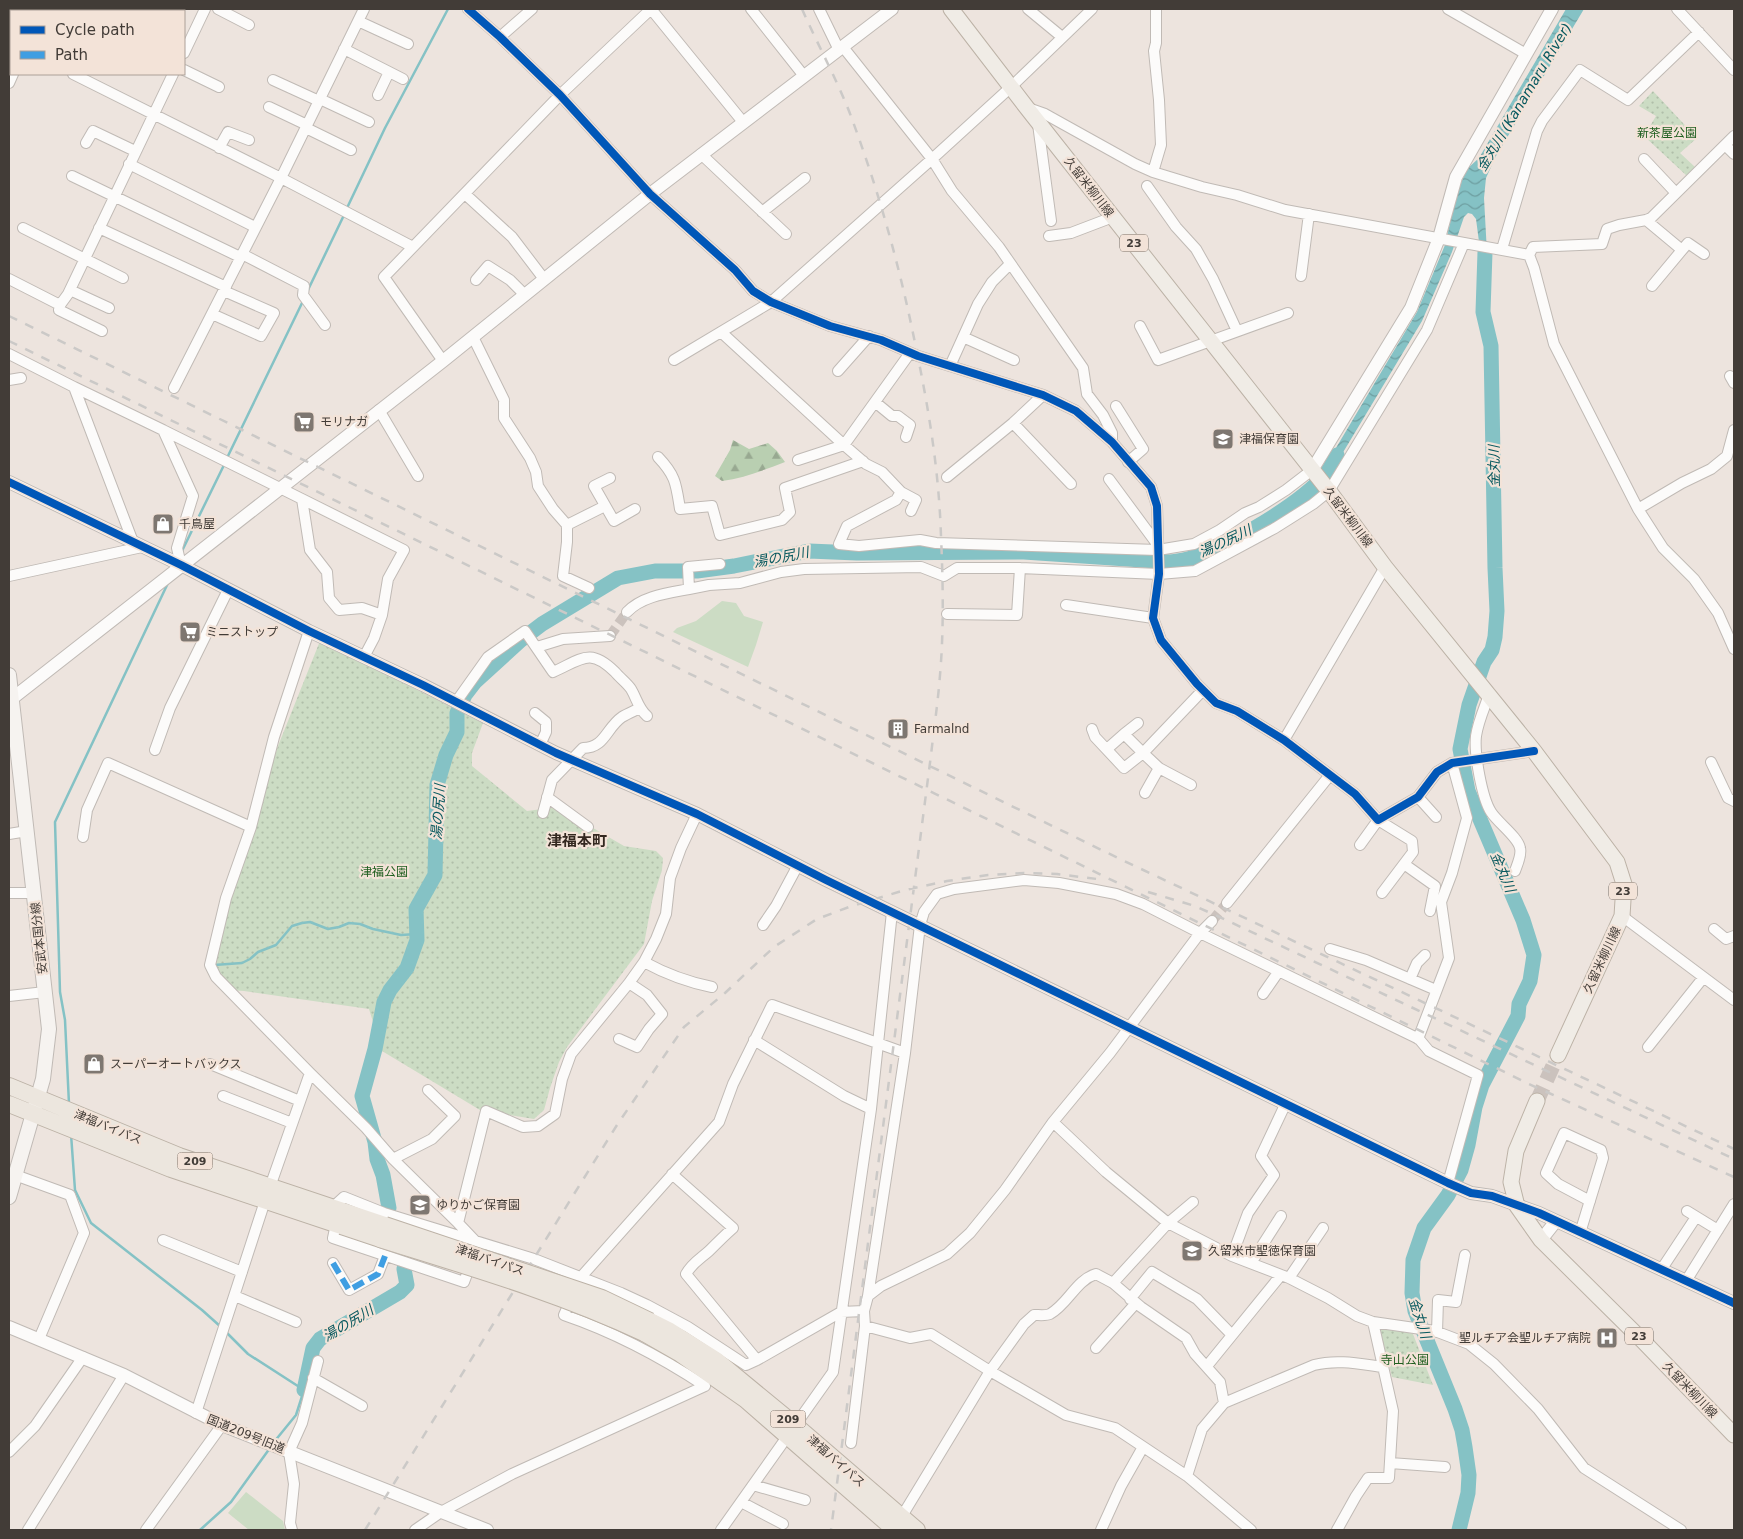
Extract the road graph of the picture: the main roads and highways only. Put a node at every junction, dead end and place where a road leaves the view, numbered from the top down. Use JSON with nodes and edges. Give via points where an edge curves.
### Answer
{"nodes":[{"id":1,"x":951,"y":9,"type":"edge"},
{"id":2,"x":9,"y":675,"type":"edge"},
{"id":3,"x":10,"y":699,"type":"edge"},
{"id":4,"x":1558,"y":1055,"type":"tunnel mouth"},
{"id":5,"x":9,"y":1086,"type":"edge"},
{"id":6,"x":1537,"y":1101,"type":"tunnel mouth"},
{"id":7,"x":9,"y":1104,"type":"edge"},
{"id":8,"x":34,"y":1106,"type":"junction"},
{"id":9,"x":268,"y":1193,"type":"junction"},
{"id":10,"x":9,"y":1197,"type":"edge"},
{"id":11,"x":383,"y":1232,"type":"junction"},
{"id":12,"x":1734,"y":1435,"type":"edge"},
{"id":13,"x":896,"y":1527,"type":"edge"},
{"id":14,"x":917,"y":1530,"type":"edge"}],
"edges":[{"from":1,"to":4,"type":"main road","name":"久留米柳川線","number":"23","via":[[1329,490],[1385,567],[1534,751],[1617,862],[1624,884],[1622,916]]},
{"from":2,"to":3,"type":"main road","name":"安武本国分線"},
{"from":3,"to":8,"type":"main road","name":"安武本国分線","via":[[49,1029],[42,1079]]},
{"from":5,"to":8,"type":"highway","name":"津福バイパス","number":"209"},
{"from":6,"to":12,"type":"main road","name":"久留米柳川線","number":"23","via":[[1516,1150],[1510,1182],[1517,1206],[1541,1240]]},
{"from":7,"to":8,"type":"highway","name":"津福バイパス","number":"209"},
{"from":8,"to":9,"type":"highway","name":"津福バイパス","number":"209","via":[[171,1169]]},
{"from":8,"to":10,"type":"main road","name":"安武本国分線"},
{"from":9,"to":11,"type":"highway","name":"津福バイパス","number":"209","via":[[332,1207]]},
{"from":9,"to":11,"type":"highway","name":"津福バイパス","number":"209","via":[[336,1224]]},
{"from":11,"to":13,"type":"highway","name":"津福バイパス","number":"209","bridge":true,"via":[[647,1327],[791,1431]]},
{"from":13,"to":14,"type":"highway","name":"津福バイパス","number":"209"}]}
